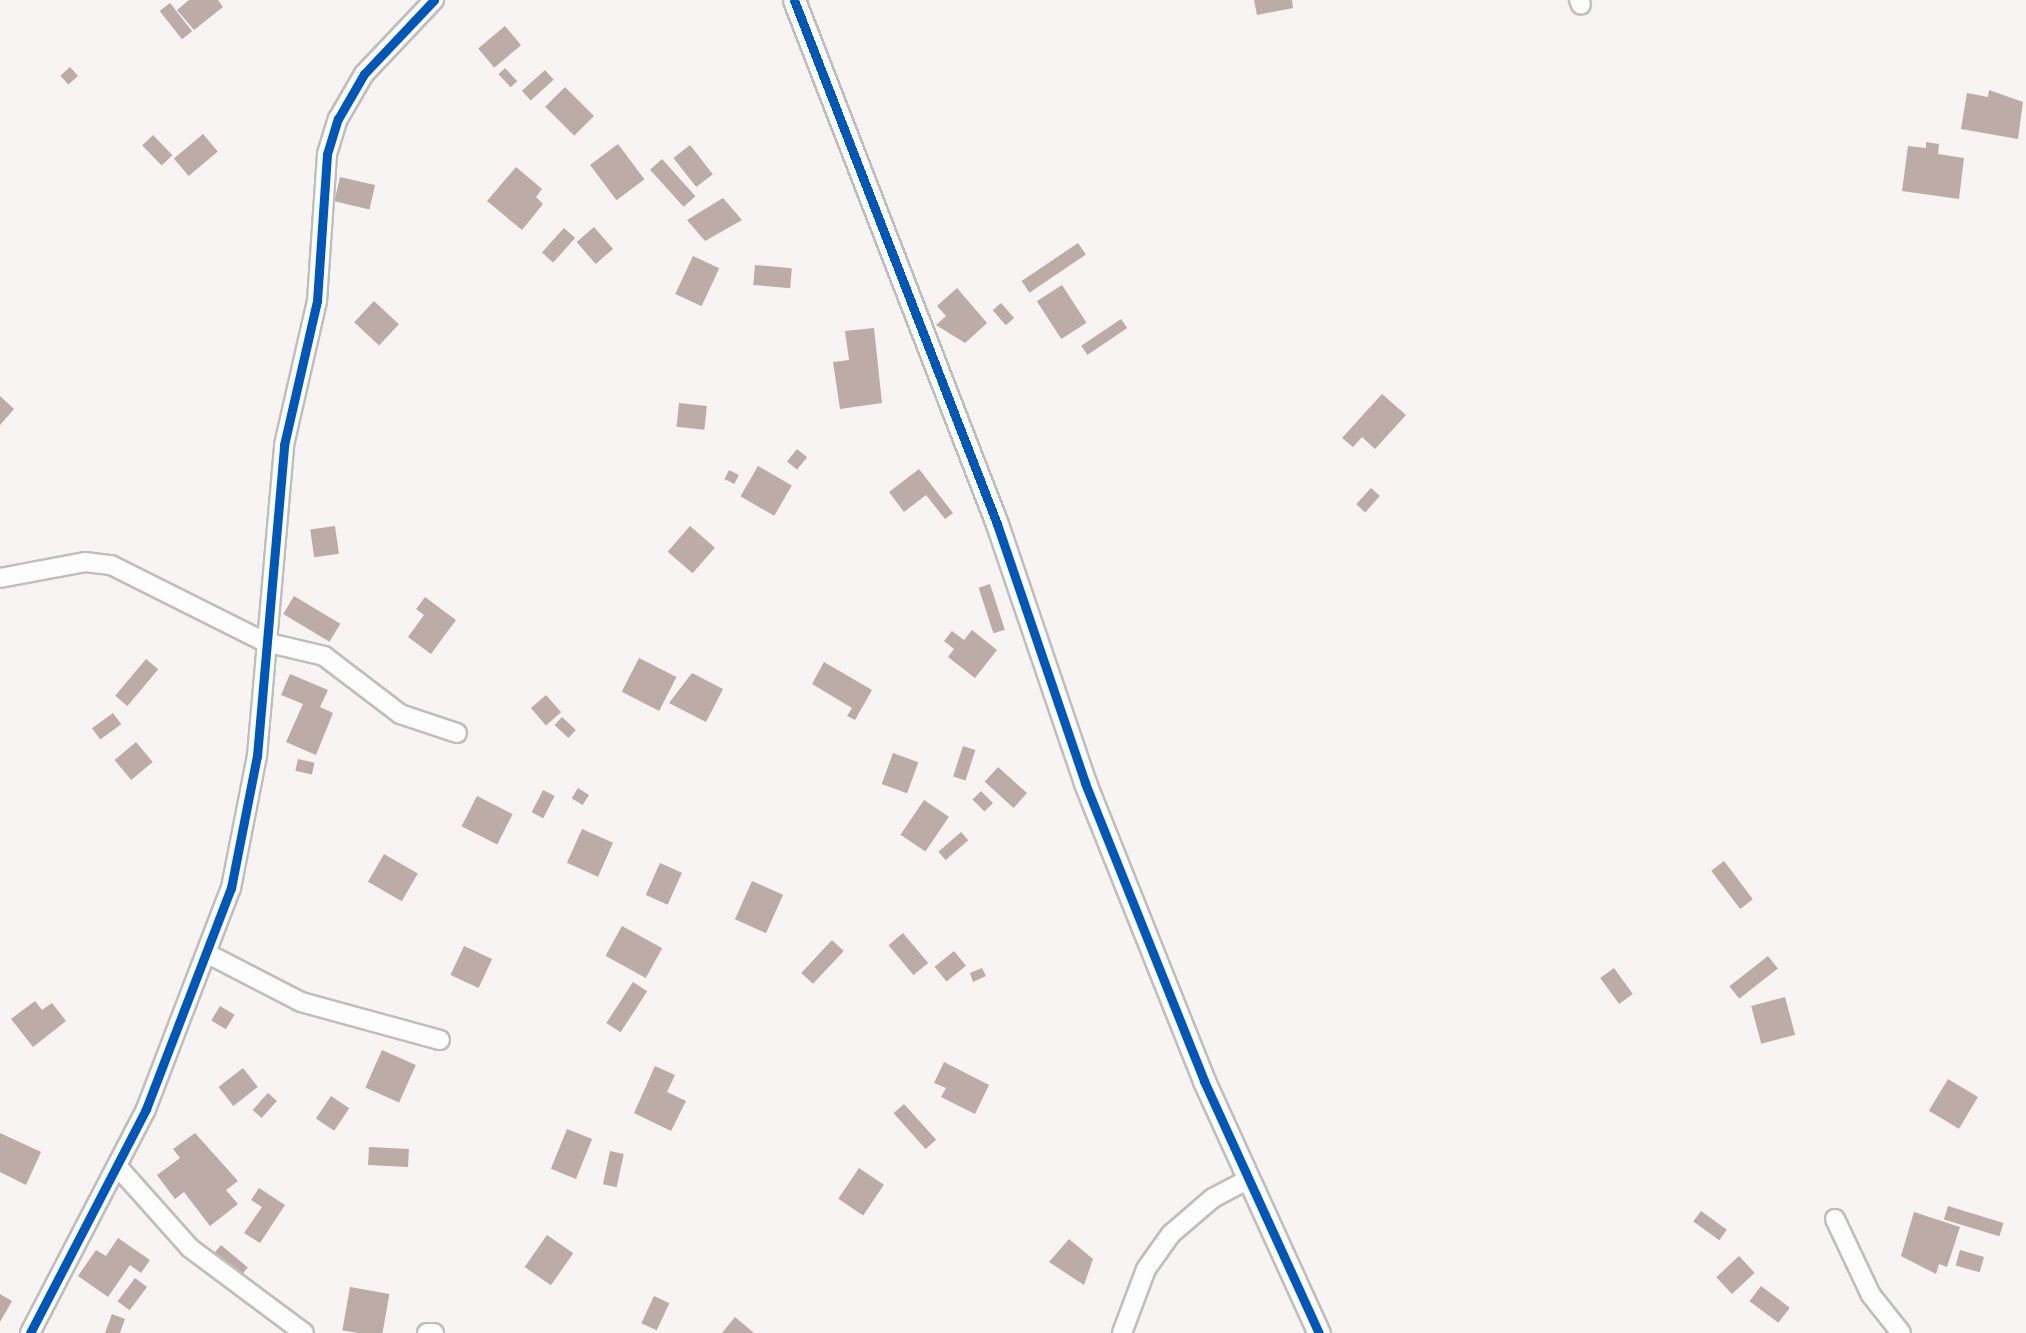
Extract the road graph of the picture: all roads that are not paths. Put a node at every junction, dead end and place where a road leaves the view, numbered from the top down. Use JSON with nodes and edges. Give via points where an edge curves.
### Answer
{"nodes":[{"id":1,"x":434,"y":0,"type":"edge"},
{"id":2,"x":793,"y":0,"type":"edge"},
{"id":3,"x":0,"y":578,"type":"edge"},
{"id":4,"x":265,"y":642,"type":"junction"},
{"id":5,"x":457,"y":733,"type":"dead end"},
{"id":6,"x":210,"y":955,"type":"junction"},
{"id":7,"x":440,"y":1040,"type":"dead end"},
{"id":8,"x":117,"y":1166,"type":"junction"},
{"id":9,"x":1249,"y":1179,"type":"junction"},
{"id":10,"x":1835,"y":1219,"type":"dead end"},
{"id":11,"x":30,"y":1333,"type":"edge"},
{"id":12,"x":304,"y":1333,"type":"edge"},
{"id":13,"x":427,"y":1333,"type":"edge"},
{"id":14,"x":434,"y":1333,"type":"edge"},
{"id":15,"x":1122,"y":1333,"type":"edge"},
{"id":16,"x":1319,"y":1333,"type":"edge"},
{"id":17,"x":1901,"y":1333,"type":"edge"}],
"edges":[{"from":1,"to":4,"type":"street","via":[[364,74],[338,119],[327,154],[317,301],[284,445]]},
{"from":2,"to":9,"type":"street","via":[[997,524],[1085,783]]},
{"from":3,"to":4,"type":"street","via":[[85,562],[111,565]]},
{"from":4,"to":5,"type":"street","via":[[324,656],[400,713]]},
{"from":4,"to":6,"type":"street","via":[[247,818]]},
{"from":6,"to":7,"type":"street","via":[[301,1002]]},
{"from":6,"to":8,"type":"street"},
{"from":8,"to":11,"type":"street"},
{"from":8,"to":12,"type":"street","via":[[190,1248]]},
{"from":9,"to":15,"type":"street","via":[[1171,1234],[1146,1269]]},
{"from":9,"to":16,"type":"street"},
{"from":10,"to":17,"type":"street","via":[[1871,1295]]},
{"from":13,"to":14,"type":"street"}]}
